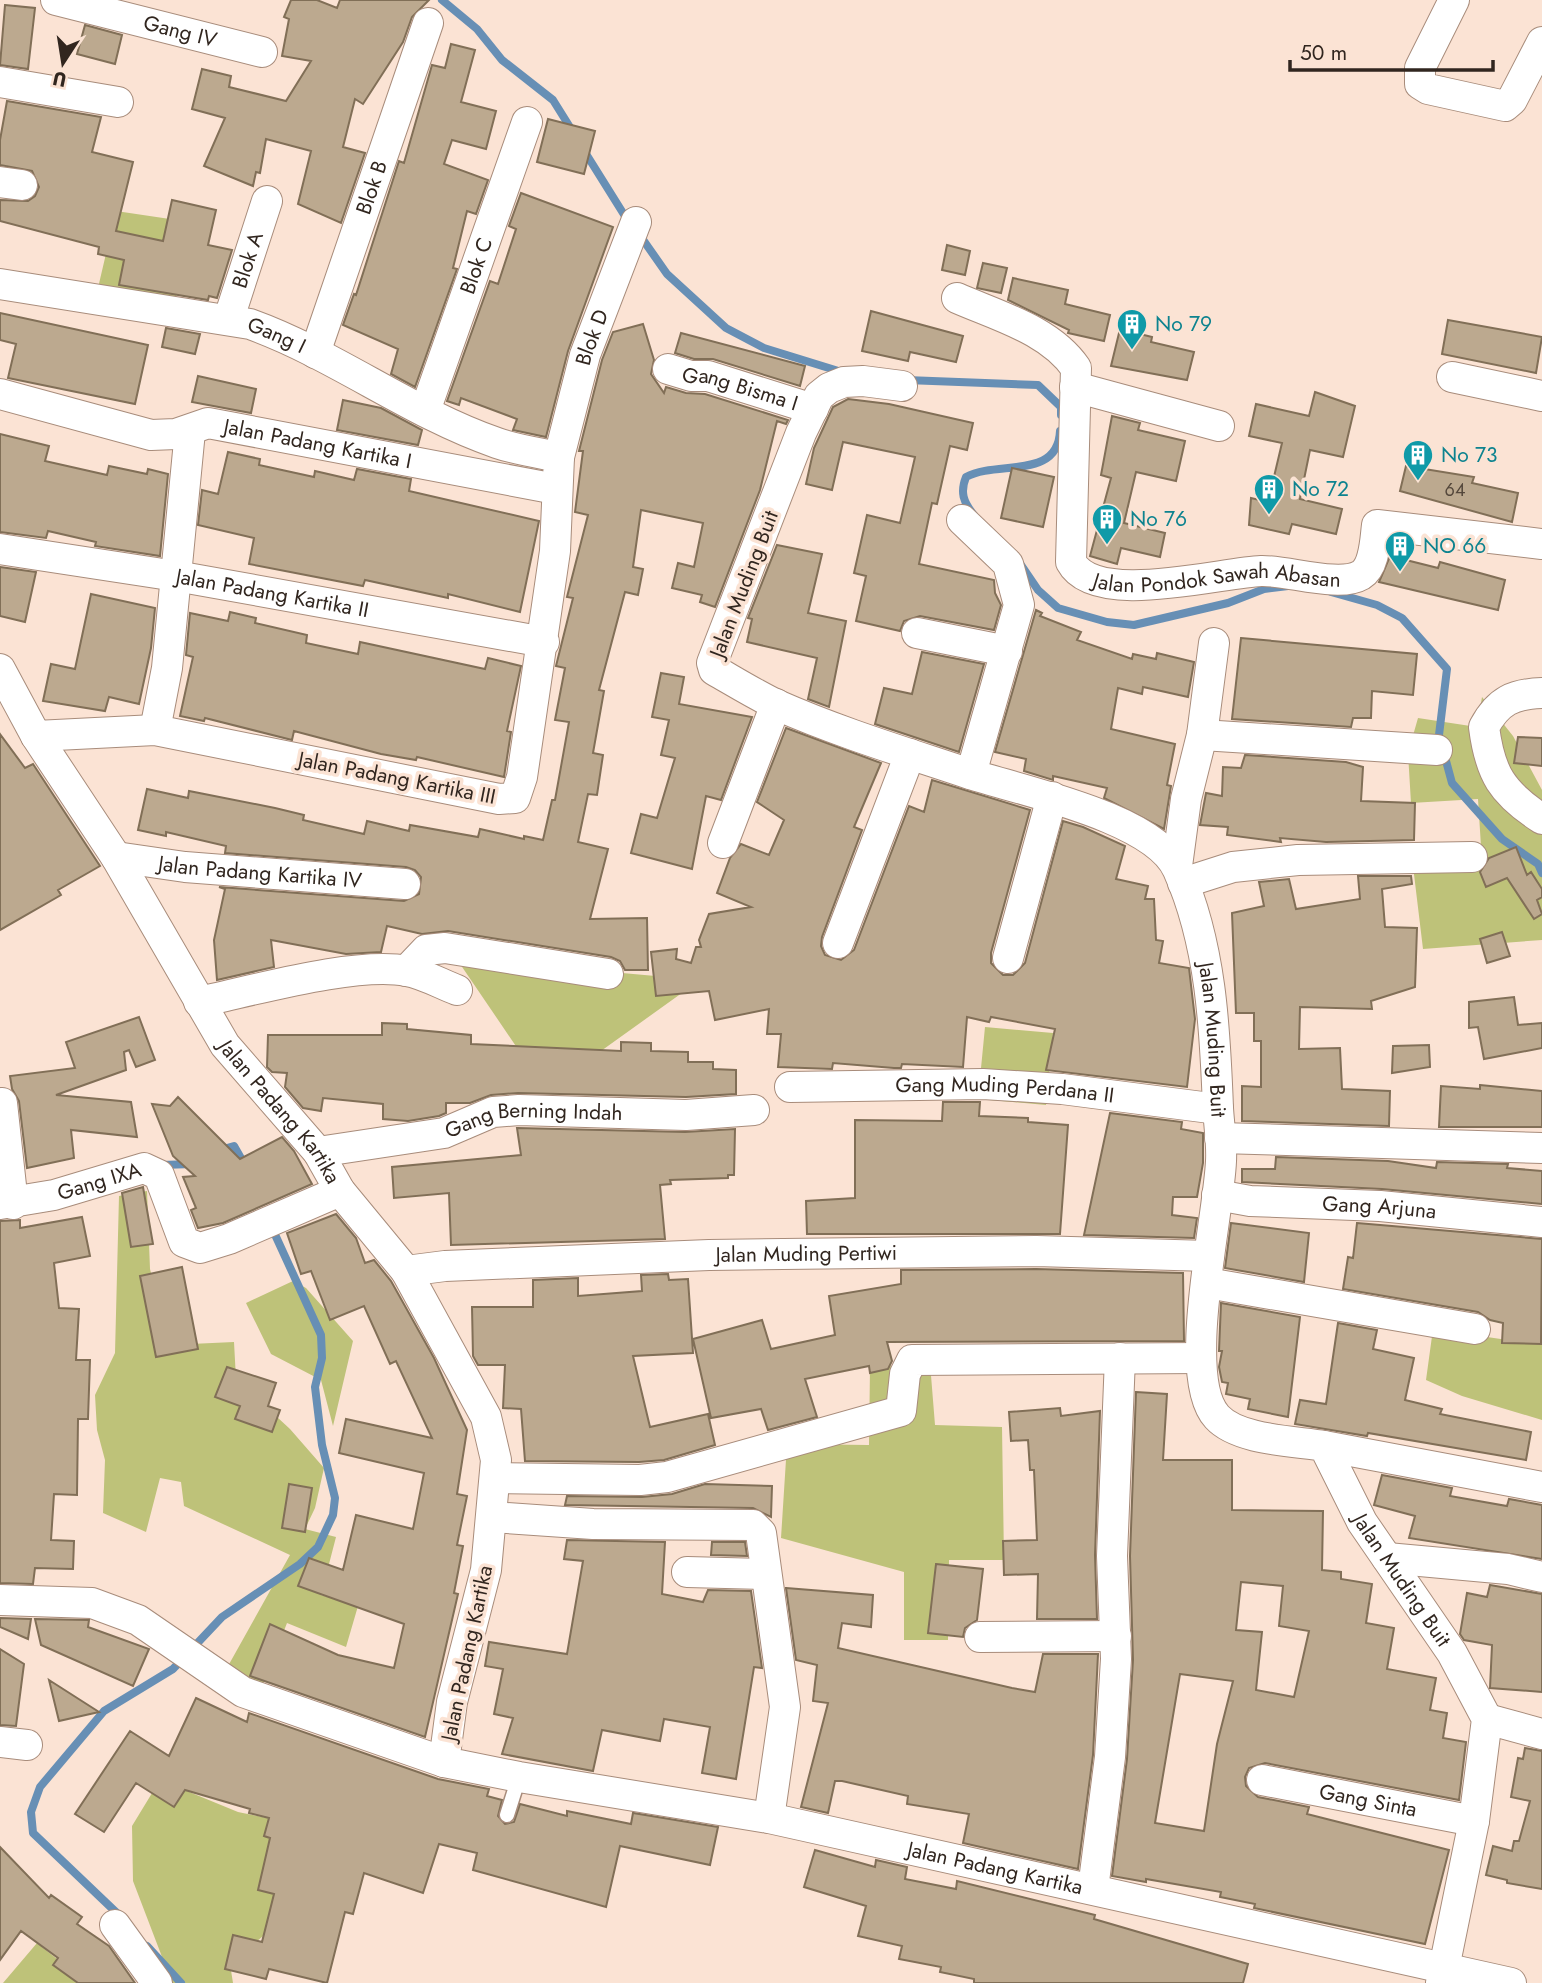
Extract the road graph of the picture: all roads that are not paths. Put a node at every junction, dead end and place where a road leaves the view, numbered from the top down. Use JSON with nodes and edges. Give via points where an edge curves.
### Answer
{"nodes":[{"id":1,"x":56,"y":0,"type":"edge"},
{"id":2,"x":1454,"y":0,"type":"edge"},
{"id":3,"x":428,"y":23,"type":"dead end"},
{"id":4,"x":1542,"y":42,"type":"edge"},
{"id":5,"x":262,"y":52,"type":"dead end"},
{"id":6,"x":0,"y":82,"type":"edge"},
{"id":7,"x":118,"y":102,"type":"dead end"},
{"id":8,"x":527,"y":122,"type":"dead end"},
{"id":9,"x":267,"y":201,"type":"dead end"},
{"id":10,"x":636,"y":222,"type":"dead end"},
{"id":11,"x":0,"y":284,"type":"edge"},
{"id":12,"x":957,"y":298,"type":"dead end"},
{"id":13,"x":229,"y":318,"type":"junction"},
{"id":14,"x":315,"y":353,"type":"junction"},
{"id":15,"x":668,"y":369,"type":"dead end"},
{"id":16,"x":1452,"y":377,"type":"dead end"},
{"id":17,"x":902,"y":387,"type":"dead end"},
{"id":18,"x":1075,"y":387,"type":"junction"},
{"id":19,"x":0,"y":394,"type":"edge"},
{"id":20,"x":1542,"y":396,"type":"edge"},
{"id":21,"x":813,"y":409,"type":"junction"},
{"id":22,"x":425,"y":411,"type":"junction"},
{"id":23,"x":1219,"y":426,"type":"dead end"},
{"id":24,"x":190,"y":431,"type":"junction"},
{"id":25,"x":546,"y":455,"type":"junction"},
{"id":26,"x":556,"y":489,"type":"junction"},
{"id":27,"x":962,"y":520,"type":"dead end"},
{"id":28,"x":1542,"y":544,"type":"edge"},
{"id":29,"x":0,"y":549,"type":"edge"},
{"id":30,"x":176,"y":576,"type":"junction"},
{"id":31,"x":917,"y":633,"type":"dead end"},
{"id":32,"x":544,"y":642,"type":"junction"},
{"id":33,"x":1214,"y":643,"type":"dead end"},
{"id":34,"x":1007,"y":651,"type":"junction"},
{"id":35,"x":0,"y":669,"type":"edge"},
{"id":36,"x":1542,"y":692,"type":"edge"},
{"id":37,"x":776,"y":704,"type":"junction"},
{"id":38,"x":155,"y":730,"type":"junction"},
{"id":39,"x":1202,"y":735,"type":"junction"},
{"id":40,"x":36,"y":736,"type":"junction"},
{"id":41,"x":1437,"y":750,"type":"dead end"},
{"id":42,"x":910,"y":754,"type":"junction"},
{"id":43,"x":971,"y":774,"type":"junction"},
{"id":44,"x":1052,"y":797,"type":"junction"},
{"id":45,"x":1542,"y":819,"type":"edge"},
{"id":46,"x":723,"y":843,"type":"dead end"},
{"id":47,"x":116,"y":857,"type":"junction"},
{"id":48,"x":1472,"y":857,"type":"dead end"},
{"id":49,"x":1180,"y":875,"type":"junction"},
{"id":50,"x":405,"y":884,"type":"dead end"},
{"id":51,"x":838,"y":943,"type":"dead end"},
{"id":52,"x":1007,"y":958,"type":"dead end"},
{"id":53,"x":406,"y":971,"type":"junction"},
{"id":54,"x":608,"y":974,"type":"dead end"},
{"id":55,"x":457,"y":990,"type":"dead end"},
{"id":56,"x":199,"y":1002,"type":"junction"},
{"id":57,"x":790,"y":1087,"type":"dead end"},
{"id":58,"x":2,"y":1103,"type":"edge"},
{"id":59,"x":754,"y":1111,"type":"dead end"},
{"id":60,"x":1219,"y":1124,"type":"junction"},
{"id":61,"x":1542,"y":1147,"type":"edge"},
{"id":62,"x":318,"y":1152,"type":"junction"},
{"id":63,"x":340,"y":1191,"type":"junction"},
{"id":64,"x":1217,"y":1195,"type":"junction"},
{"id":65,"x":6,"y":1204,"type":"edge"},
{"id":66,"x":1542,"y":1222,"type":"edge"},
{"id":67,"x":1208,"y":1269,"type":"junction"},
{"id":68,"x":406,"y":1271,"type":"junction"},
{"id":69,"x":1475,"y":1329,"type":"dead end"},
{"id":70,"x":1120,"y":1358,"type":"junction"},
{"id":71,"x":1201,"y":1358,"type":"junction"},
{"id":72,"x":1324,"y":1446,"type":"junction"},
{"id":73,"x":495,"y":1478,"type":"junction"},
{"id":74,"x":1542,"y":1488,"type":"edge"},
{"id":75,"x":492,"y":1517,"type":"junction"},
{"id":76,"x":1387,"y":1558,"type":"junction"},
{"id":77,"x":687,"y":1572,"type":"dead end"},
{"id":78,"x":766,"y":1574,"type":"junction"},
{"id":79,"x":1542,"y":1577,"type":"edge"},
{"id":80,"x":0,"y":1600,"type":"edge"},
{"id":81,"x":1116,"y":1636,"type":"junction"},
{"id":82,"x":980,"y":1637,"type":"dead end"},
{"id":83,"x":1488,"y":1720,"type":"junction"},
{"id":84,"x":1542,"y":1734,"type":"edge"},
{"id":85,"x":444,"y":1762,"type":"junction"},
{"id":86,"x":519,"y":1777,"type":"junction"},
{"id":87,"x":1262,"y":1780,"type":"dead end"},
{"id":88,"x":507,"y":1815,"type":"dead end"},
{"id":89,"x":769,"y":1818,"type":"junction"},
{"id":90,"x":1474,"y":1821,"type":"junction"},
{"id":91,"x":1093,"y":1889,"type":"junction"},
{"id":92,"x":115,"y":1925,"type":"dead end"},
{"id":93,"x":1444,"y":1976,"type":"edge"},
{"id":94,"x":157,"y":1983,"type":"edge"},
{"id":95,"x":1511,"y":1983,"type":"edge"}],
"edges":[{"from":1,"to":5,"type":"street","name":"Gang IV"},
{"from":2,"to":4,"type":"street","via":[[1420,68],[1420,84],[1427,89],[1505,106]]},
{"from":3,"to":14,"type":"street","name":"Blok B"},
{"from":6,"to":7,"type":"street"},
{"from":8,"to":22,"type":"street","name":"Blok C"},
{"from":9,"to":13,"type":"street","name":"Blok A"},
{"from":10,"to":25,"type":"street","name":"Blok D"},
{"from":11,"to":13,"type":"street","name":"Gang I"},
{"from":12,"to":18,"type":"street","name":"Jalan Pondok Sawah Abasan","via":[[1042,336],[1065,352],[1076,368]]},
{"from":13,"to":14,"type":"street","name":"Gang I","via":[[278,334]]},
{"from":14,"to":22,"type":"street","name":"Gang I"},
{"from":15,"to":21,"type":"street","name":"Gang Bisma I","via":[[708,376]]},
{"from":16,"to":20,"type":"street"},
{"from":17,"to":21,"type":"street","name":"Jalan Muding Buit","via":[[844,382],[819,396]]},
{"from":18,"to":23,"type":"street"},
{"from":18,"to":28,"type":"street","name":"Jalan Pondok Sawah Abasan","via":[[1071,562],[1084,578],[1150,585],[1261,571],[1342,580],[1362,575],[1370,566],[1377,525]]},
{"from":19,"to":24,"type":"street","name":"Jalan Padang Kartika I","via":[[151,435]]},
{"from":21,"to":37,"type":"street","name":"Jalan Muding Buit","via":[[712,663],[715,670]]},
{"from":22,"to":25,"type":"street","name":"Gang I","via":[[497,443]]},
{"from":24,"to":26,"type":"street","name":"Jalan Padang Kartika I","via":[[208,423]]},
{"from":24,"to":30,"type":"street"},
{"from":25,"to":26,"type":"street","name":"Jalan Padang Kartika III"},
{"from":26,"to":32,"type":"street","name":"Jalan Padang Kartika III","via":[[558,523]]},
{"from":27,"to":34,"type":"street","via":[[1009,564],[1019,605]]},
{"from":29,"to":30,"type":"street","name":"Jalan Padang Kartika II"},
{"from":30,"to":32,"type":"street","name":"Jalan Padang Kartika II"},
{"from":30,"to":38,"type":"street","via":[[167,668]]},
{"from":31,"to":34,"type":"street"},
{"from":32,"to":38,"type":"street","name":"Jalan Padang Kartika III","via":[[522,777],[515,798],[510,800]]},
{"from":33,"to":39,"type":"street"},
{"from":34,"to":43,"type":"street"},
{"from":35,"to":40,"type":"street","name":"Jalan Padang Kartika"},
{"from":36,"to":45,"type":"street","via":[[1505,699],[1484,727],[1489,759],[1501,786]]},
{"from":37,"to":42,"type":"street","name":"Jalan Muding Buit"},
{"from":37,"to":46,"type":"street"},
{"from":38,"to":40,"type":"street","name":"Jalan Padang Kartika III"},
{"from":39,"to":41,"type":"street"},
{"from":39,"to":49,"type":"street","via":[[1186,799]]},
{"from":40,"to":47,"type":"street","name":"Jalan Padang Kartika"},
{"from":42,"to":43,"type":"street","name":"Jalan Muding Buit"},
{"from":42,"to":51,"type":"street"},
{"from":43,"to":44,"type":"street","name":"Jalan Muding Buit"},
{"from":44,"to":49,"type":"street","name":"Jalan Muding Buit","via":[[1114,821],[1156,844]]},
{"from":44,"to":52,"type":"street"},
{"from":47,"to":50,"type":"street","name":"Jalan Padang Kartika IV","via":[[185,867]]},
{"from":47,"to":56,"type":"street","name":"Jalan Padang Kartika"},
{"from":48,"to":49,"type":"street","via":[[1298,860]]},
{"from":49,"to":60,"type":"street","name":"Jalan Muding Buit","via":[[1211,993]]},
{"from":53,"to":54,"type":"street","via":[[426,950],[445,948]]},
{"from":53,"to":55,"type":"street"},
{"from":53,"to":56,"type":"street","via":[[337,974]]},
{"from":56,"to":62,"type":"street","name":"Jalan Padang Kartika","via":[[225,1045]]},
{"from":57,"to":60,"type":"street","name":"Gang Muding Perdana II","via":[[983,1084],[1062,1089]]},
{"from":58,"to":65,"type":"street"},
{"from":59,"to":62,"type":"street","name":"Gang Berning Indah","via":[[686,1115],[493,1112],[444,1133]]},
{"from":60,"to":61,"type":"street","name":"Gang Muding Perdana II"},
{"from":60,"to":64,"type":"street","name":"Jalan Muding Buit"},
{"from":62,"to":63,"type":"street","name":"Jalan Padang Kartika"},
{"from":63,"to":65,"type":"street","name":"Gang IXA","via":[[200,1248],[184,1242],[159,1175],[145,1168]]},
{"from":63,"to":68,"type":"street","name":"Jalan Padang Kartika"},
{"from":64,"to":66,"type":"street","name":"Gang Arjuna"},
{"from":64,"to":67,"type":"street","name":"Jalan Muding Buit"},
{"from":67,"to":68,"type":"street","name":"Jalan Muding Pertiwi","via":[[1036,1251],[709,1255]]},
{"from":67,"to":69,"type":"street","name":"Jalan Muding Pertiwi"},
{"from":67,"to":71,"type":"street","name":"Jalan Muding Buit"},
{"from":68,"to":73,"type":"street","name":"Jalan Padang Kartika","via":[[486,1417],[496,1460]]},
{"from":70,"to":71,"type":"street"},
{"from":70,"to":73,"type":"street","via":[[912,1360],[905,1374],[901,1411],[667,1476],[640,1480]]},
{"from":70,"to":81,"type":"street","via":[[1112,1556]]},
{"from":71,"to":72,"type":"street","name":"Jalan Muding Buit","via":[[1208,1401],[1233,1431]]},
{"from":72,"to":74,"type":"street"},
{"from":72,"to":76,"type":"street","name":"Jalan Muding Buit","via":[[1362,1522]]},
{"from":73,"to":75,"type":"street","name":"Jalan Padang Kartika"},
{"from":75,"to":78,"type":"street","via":[[593,1524],[753,1525],[761,1533]]},
{"from":75,"to":85,"type":"street","name":"Jalan Padang Kartika","via":[[486,1570],[452,1702]]},
{"from":76,"to":79,"type":"street","via":[[1508,1569]]},
{"from":76,"to":83,"type":"street","name":"Jalan Muding Buit","via":[[1452,1653]]},
{"from":77,"to":78,"type":"street"},
{"from":78,"to":89,"type":"street","via":[[785,1707]]},
{"from":80,"to":85,"type":"street","via":[[92,1603],[138,1620],[243,1692]]},
{"from":81,"to":82,"type":"street"},
{"from":81,"to":91,"type":"street","via":[[1110,1757]]},
{"from":83,"to":84,"type":"street"},
{"from":83,"to":90,"type":"street"},
{"from":85,"to":86,"type":"street","name":"Jalan Padang Kartika"},
{"from":86,"to":88,"type":"lane"},
{"from":86,"to":89,"type":"street","name":"Jalan Padang Kartika"},
{"from":87,"to":90,"type":"street","name":"Gang Sinta"},
{"from":89,"to":91,"type":"street","name":"Jalan Padang Kartika"},
{"from":90,"to":93,"type":"street"},
{"from":91,"to":93,"type":"street","name":"Jalan Padang Kartika"},
{"from":92,"to":94,"type":"street"},
{"from":93,"to":95,"type":"street","name":"Jalan Padang Kartika"}]}
